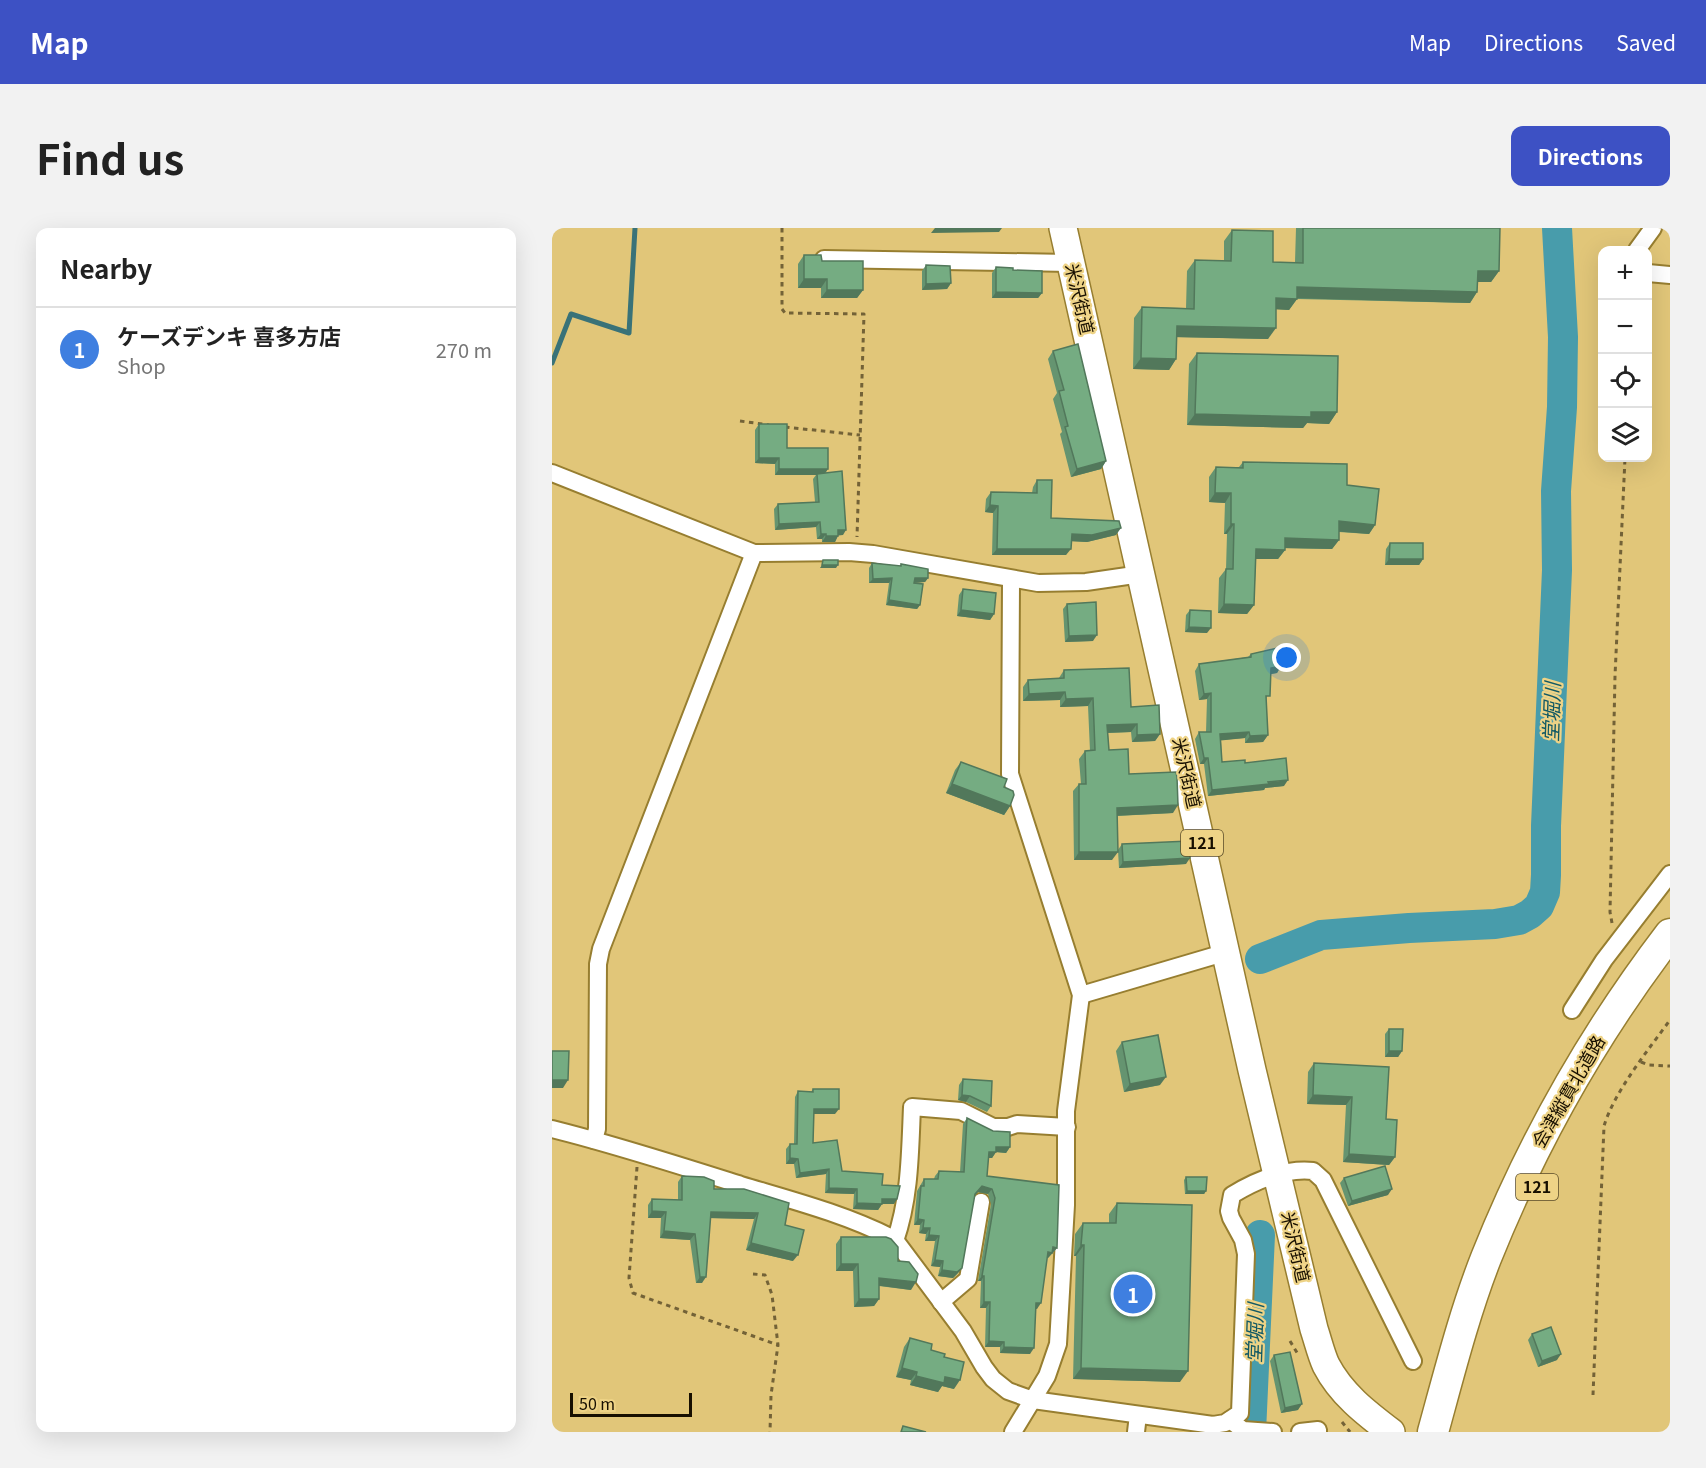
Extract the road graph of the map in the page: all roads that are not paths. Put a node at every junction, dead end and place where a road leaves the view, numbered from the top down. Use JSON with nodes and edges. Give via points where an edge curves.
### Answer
{"nodes":[{"id":1,"x":1063,"y":228,"type":"edge"},
{"id":2,"x":1653,"y":228,"type":"edge"},
{"id":3,"x":1640,"y":246,"type":"edge"},
{"id":4,"x":824,"y":259,"type":"edge"},
{"id":5,"x":1070,"y":263,"type":"junction"},
{"id":6,"x":1652,"y":273,"type":"edge"},
{"id":7,"x":1670,"y":275,"type":"edge"},
{"id":8,"x":552,"y":473,"type":"edge"},
{"id":9,"x":754,"y":553,"type":"junction"},
{"id":10,"x":1141,"y":573,"type":"junction"},
{"id":11,"x":1011,"y":583,"type":"dead end"},
{"id":12,"x":1670,"y":874,"type":"edge"},
{"id":13,"x":1670,"y":934,"type":"edge"},
{"id":14,"x":1227,"y":952,"type":"junction"},
{"id":15,"x":1670,"y":965,"type":"edge"},
{"id":16,"x":1081,"y":995,"type":"junction"},
{"id":17,"x":1572,"y":1010,"type":"dead end"},
{"id":18,"x":1067,"y":1127,"type":"junction"},
{"id":19,"x":552,"y":1129,"type":"edge"},
{"id":20,"x":594,"y":1140,"type":"junction"},
{"id":21,"x":1278,"y":1174,"type":"junction"},
{"id":22,"x":981,"y":1202,"type":"dead end"},
{"id":23,"x":895,"y":1241,"type":"junction"},
{"id":24,"x":941,"y":1302,"type":"junction"},
{"id":25,"x":1413,"y":1361,"type":"dead end"},
{"id":26,"x":1033,"y":1400,"type":"junction"},
{"id":27,"x":1138,"y":1415,"type":"junction"},
{"id":28,"x":1236,"y":1425,"type":"edge"},
{"id":29,"x":1260,"y":1431,"type":"edge"},
{"id":30,"x":1013,"y":1432,"type":"edge"},
{"id":31,"x":1136,"y":1432,"type":"edge"},
{"id":32,"x":1273,"y":1432,"type":"edge"},
{"id":33,"x":1300,"y":1432,"type":"edge"},
{"id":34,"x":1318,"y":1432,"type":"edge"},
{"id":35,"x":1391,"y":1432,"type":"edge"},
{"id":36,"x":1433,"y":1432,"type":"edge"},
{"id":37,"x":1454,"y":1432,"type":"edge"}],
"edges":[{"from":1,"to":5,"type":"highway","name":"米沢街道","number":"121"},
{"from":2,"to":3,"type":"street"},
{"from":4,"to":5,"type":"street"},
{"from":5,"to":10,"type":"highway","name":"米沢街道","number":"121"},
{"from":6,"to":7,"type":"street"},
{"from":8,"to":9,"type":"street"},
{"from":9,"to":10,"type":"street","via":[[857,552],[1038,583],[1086,582]]},
{"from":9,"to":20,"type":"street","via":[[601,949]]},
{"from":10,"to":14,"type":"highway","name":"米沢街道","number":"121"},
{"from":11,"to":16,"type":"street","via":[[1010,774]]},
{"from":12,"to":17,"type":"street"},
{"from":13,"to":36,"type":"highway","name":"会津縦貫北道路","number":"121","via":[[1586,1058],[1513,1194],[1466,1315]]},
{"from":14,"to":16,"type":"street"},
{"from":14,"to":21,"type":"highway","name":"米沢街道","number":"121"},
{"from":15,"to":37,"type":"highway","name":"会津縦貫北道路","number":"121","via":[[1600,1069],[1531,1201],[1503,1266]]},
{"from":16,"to":18,"type":"street"},
{"from":18,"to":23,"type":"street","via":[[993,1127],[961,1111],[912,1107],[909,1180]]},
{"from":18,"to":26,"type":"street","via":[[1058,1344],[1047,1376]]},
{"from":19,"to":20,"type":"street"},
{"from":20,"to":23,"type":"street","via":[[828,1212]]},
{"from":21,"to":25,"type":"street","via":[[1306,1170],[1320,1176]]},
{"from":21,"to":28,"type":"street","via":[[1232,1195],[1228,1211],[1244,1240],[1246,1254],[1240,1413]]},
{"from":21,"to":35,"type":"highway","name":"米沢街道","number":"121","via":[[1326,1365],[1354,1403]]},
{"from":22,"to":24,"type":"street","via":[[968,1279]]},
{"from":23,"to":24,"type":"street"},
{"from":24,"to":26,"type":"street","via":[[993,1379],[1008,1391]]},
{"from":26,"to":27,"type":"street"},
{"from":26,"to":30,"type":"street"},
{"from":27,"to":28,"type":"street"},
{"from":27,"to":31,"type":"street"},
{"from":28,"to":29,"type":"street"},
{"from":29,"to":32,"type":"street"},
{"from":33,"to":34,"type":"street"}]}
